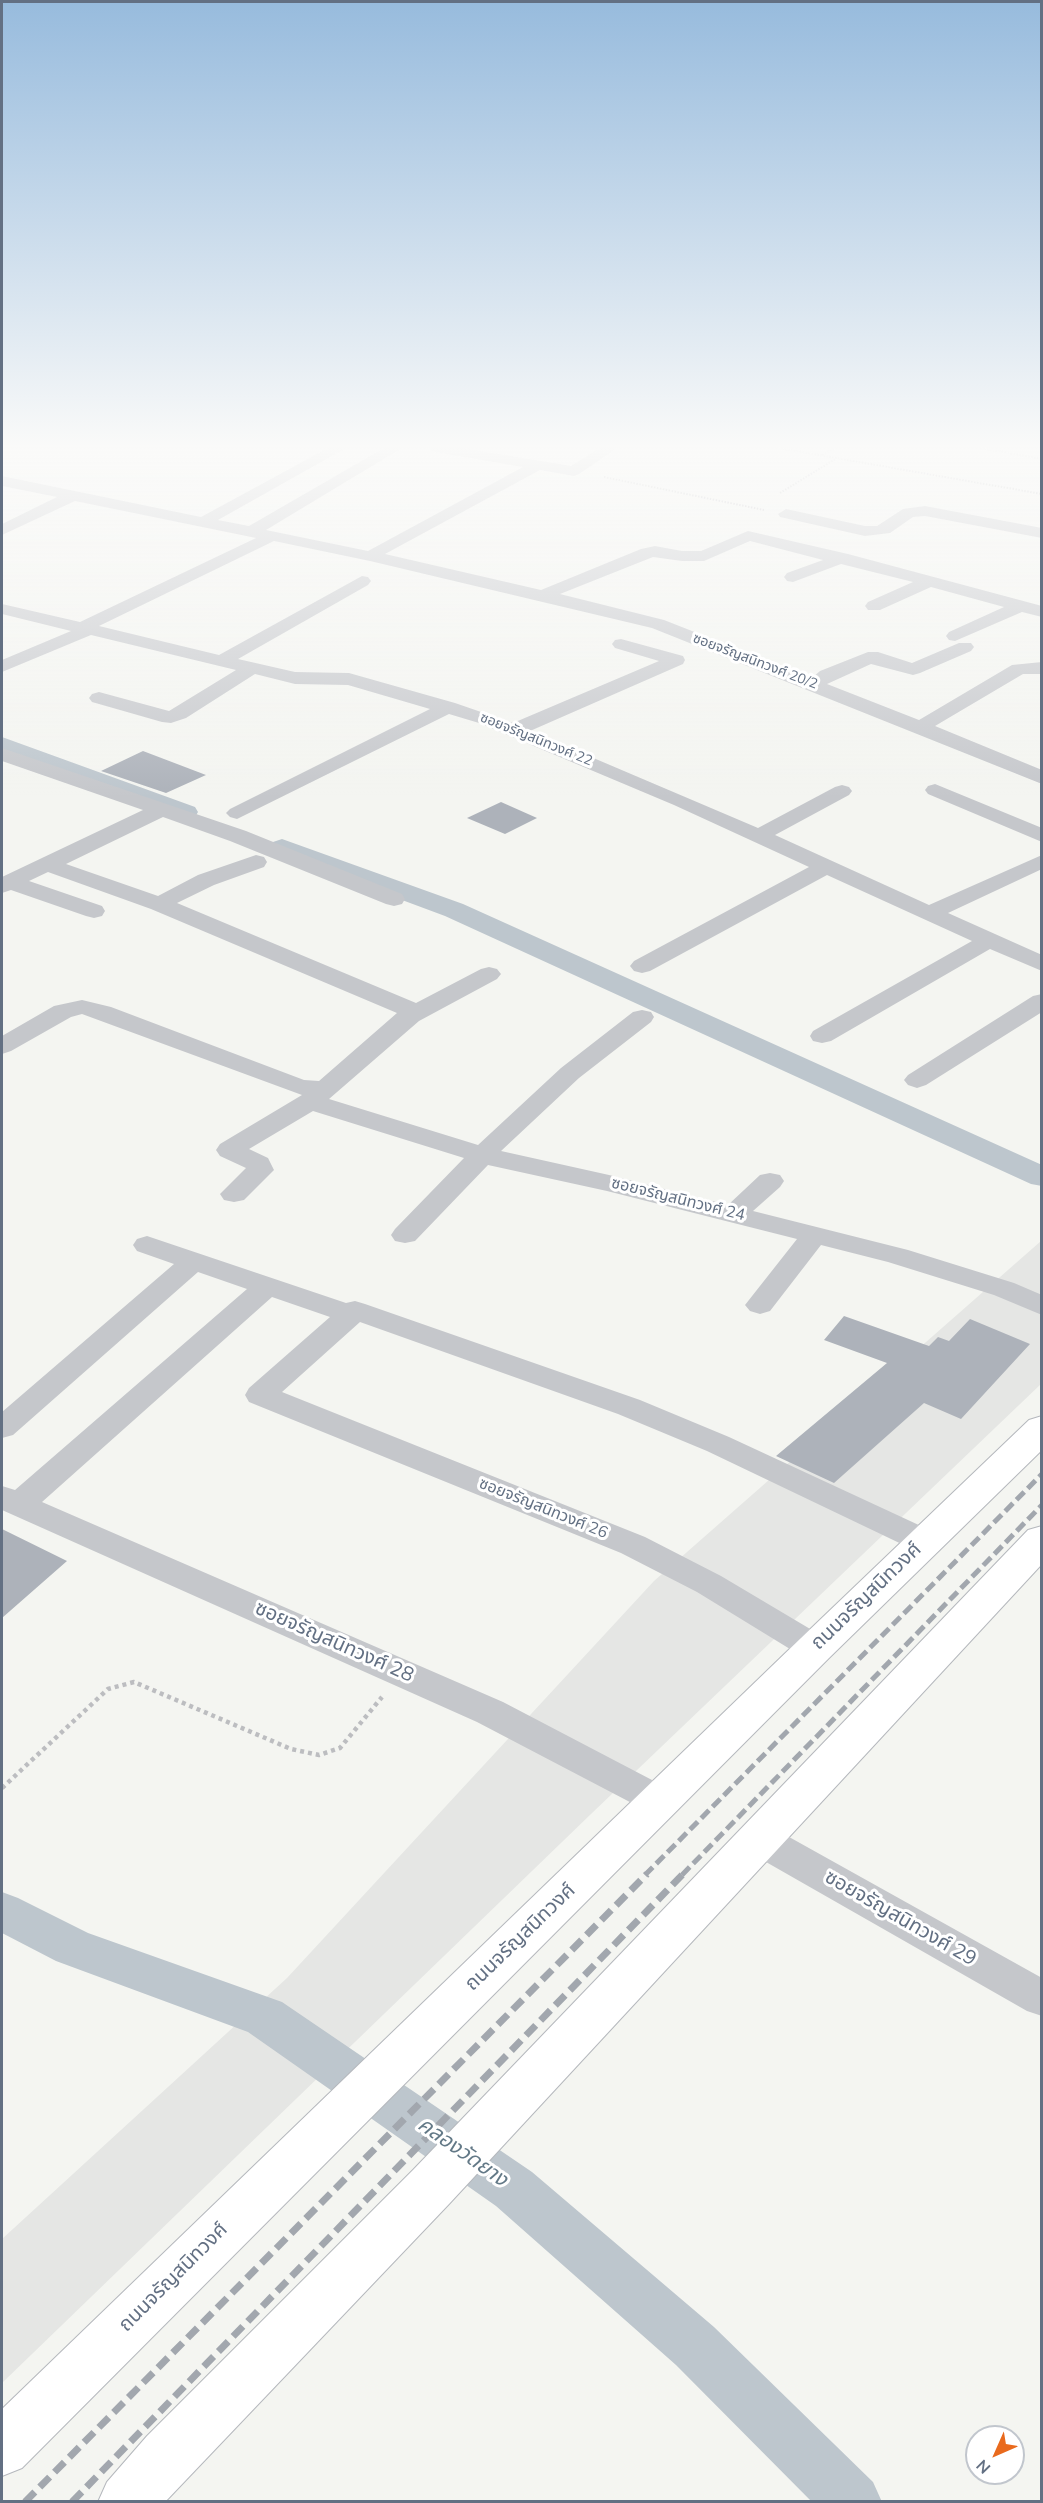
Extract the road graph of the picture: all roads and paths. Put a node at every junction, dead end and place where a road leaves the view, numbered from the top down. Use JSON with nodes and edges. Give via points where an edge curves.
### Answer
{"nodes":[{"id":1,"x":214,"y":565,"type":"edge"},
{"id":2,"x":411,"y":565,"type":"edge"},
{"id":3,"x":620,"y":565,"type":"edge"},
{"id":4,"x":824,"y":565,"type":"edge"},
{"id":5,"x":868,"y":565,"type":"edge"},
{"id":6,"x":793,"y":577,"type":"dead end"},
{"id":7,"x":362,"y":581,"type":"dead end"},
{"id":8,"x":930,"y":581,"type":"junction"},
{"id":9,"x":546,"y":594,"type":"junction"},
{"id":10,"x":874,"y":606,"type":"dead end"},
{"id":11,"x":1020,"y":606,"type":"junction"},
{"id":12,"x":2,"y":609,"type":"edge"},
{"id":13,"x":1041,"y":612,"type":"edge"},
{"id":14,"x":87,"y":628,"type":"junction"},
{"id":15,"x":621,"y":644,"type":"dead end"},
{"id":16,"x":222,"y":660,"type":"junction"},
{"id":17,"x":2,"y":667,"type":"edge"},
{"id":18,"x":252,"y":668,"type":"junction"},
{"id":19,"x":1041,"y":668,"type":"edge"},
{"id":20,"x":814,"y":685,"type":"junction"},
{"id":21,"x":99,"y":698,"type":"dead end"},
{"id":22,"x":448,"y":707,"type":"junction"},
{"id":23,"x":920,"y":727,"type":"junction"},
{"id":24,"x":516,"y":730,"type":"junction"},
{"id":25,"x":2,"y":754,"type":"edge"},
{"id":26,"x":1041,"y":778,"type":"edge"},
{"id":27,"x":935,"y":790,"type":"dead end"},
{"id":28,"x":842,"y":791,"type":"dead end"},
{"id":29,"x":160,"y":810,"type":"junction"},
{"id":30,"x":237,"y":813,"type":"dead end"},
{"id":31,"x":758,"y":836,"type":"junction"},
{"id":32,"x":1041,"y":836,"type":"edge"},
{"id":33,"x":1041,"y":861,"type":"edge"},
{"id":34,"x":256,"y":862,"type":"dead end"},
{"id":35,"x":46,"y":864,"type":"junction"},
{"id":36,"x":826,"y":867,"type":"junction"},
{"id":37,"x":6,"y":884,"type":"edge"},
{"id":38,"x":394,"y":899,"type":"dead end"},
{"id":39,"x":159,"y":904,"type":"junction"},
{"id":40,"x":94,"y":911,"type":"dead end"},
{"id":41,"x":929,"y":913,"type":"junction"},
{"id":42,"x":990,"y":940,"type":"junction"},
{"id":43,"x":1041,"y":964,"type":"edge"},
{"id":44,"x":642,"y":966,"type":"dead end"},
{"id":45,"x":489,"y":974,"type":"dead end"},
{"id":46,"x":1041,"y":1001,"type":"edge"},
{"id":47,"x":410,"y":1016,"type":"junction"},
{"id":48,"x":642,"y":1017,"type":"dead end"},
{"id":49,"x":822,"y":1036,"type":"dead end"},
{"id":50,"x":2,"y":1046,"type":"edge"},
{"id":51,"x":917,"y":1080,"type":"dead end"},
{"id":52,"x":319,"y":1094,"type":"junction"},
{"id":53,"x":482,"y":1155,"type":"junction"},
{"id":54,"x":770,"y":1181,"type":"dead end"},
{"id":55,"x":234,"y":1194,"type":"dead end"},
{"id":56,"x":734,"y":1214,"type":"junction"},
{"id":57,"x":405,"y":1235,"type":"dead end"},
{"id":58,"x":814,"y":1236,"type":"junction"},
{"id":59,"x":147,"y":1245,"type":"dead end"},
{"id":60,"x":194,"y":1261,"type":"junction"},
{"id":61,"x":267,"y":1286,"type":"junction"},
{"id":62,"x":760,"y":1305,"type":"dead end"},
{"id":63,"x":1041,"y":1306,"type":"edge"},
{"id":64,"x":335,"y":1309,"type":"dead end"},
{"id":65,"x":2,"y":1428,"type":"edge"},
{"id":66,"x":1041,"y":1428,"type":"edge"},
{"id":67,"x":10,"y":1501,"type":"edge"},
{"id":68,"x":1041,"y":1539,"type":"edge"},
{"id":69,"x":924,"y":1541,"type":"junction"},
{"id":70,"x":815,"y":1648,"type":"junction"},
{"id":71,"x":402,"y":1673,"type":"junction"},
{"id":72,"x":2,"y":1788,"type":"edge"},
{"id":73,"x":660,"y":1802,"type":"junction"},
{"id":74,"x":759,"y":1839,"type":"junction"},
{"id":75,"x":1041,"y":1999,"type":"edge"},
{"id":76,"x":76,"y":2374,"type":"junction"},
{"id":77,"x":2,"y":2448,"type":"edge"},
{"id":78,"x":167,"y":2456,"type":"junction"},
{"id":79,"x":2,"y":2464,"type":"edge"},
{"id":80,"x":117,"y":2502,"type":"edge"},
{"id":81,"x":127,"y":2502,"type":"edge"}],
"edges":[{"from":1,"to":14,"type":"street"},
{"from":2,"to":9,"type":"street","name":"ซอยจรัญสนิทวงศ์ 20/2"},
{"from":3,"to":9,"type":"street"},
{"from":4,"to":6,"type":"street"},
{"from":5,"to":8,"type":"street"},
{"from":7,"to":16,"type":"street"},
{"from":8,"to":10,"type":"street"},
{"from":8,"to":11,"type":"street"},
{"from":9,"to":20,"type":"street","name":"ซอยจรัญสนิทวงศ์ 20/2","via":[[657,624]]},
{"from":11,"to":13,"type":"street"},
{"from":11,"to":20,"type":"street","via":[[912,669],[868,658],[827,675]]},
{"from":12,"to":14,"type":"street","name":"ซอยจรัญสนิทวงศ์ 22"},
{"from":14,"to":16,"type":"street","name":"ซอยจรัญสนิทวงศ์ 22"},
{"from":14,"to":17,"type":"street"},
{"from":15,"to":24,"type":"street","via":[[676,660]]},
{"from":16,"to":18,"type":"street","name":"ซอยจรัญสนิทวงศ์ 22"},
{"from":18,"to":21,"type":"street","via":[[171,717]]},
{"from":18,"to":22,"type":"street","name":"ซอยจรัญสนิทวงศ์ 22","via":[[305,679],[349,679]]},
{"from":19,"to":23,"type":"street","via":[[1019,669]]},
{"from":20,"to":23,"type":"street","name":"ซอยจรัญสนิทวงศ์ 20/2"},
{"from":22,"to":24,"type":"street","name":"ซอยจรัญสนิทวงศ์ 22"},
{"from":22,"to":30,"type":"street"},
{"from":23,"to":26,"type":"street","name":"ซอยจรัญสนิทวงศ์ 20/2"},
{"from":24,"to":31,"type":"street","name":"ซอยจรัญสนิทวงศ์ 22"},
{"from":25,"to":29,"type":"street"},
{"from":27,"to":32,"type":"street"},
{"from":28,"to":31,"type":"street"},
{"from":29,"to":35,"type":"street"},
{"from":29,"to":38,"type":"street","via":[[279,852]]},
{"from":31,"to":36,"type":"street","name":"ซอยจรัญสนิทวงศ์ 22"},
{"from":33,"to":41,"type":"street"},
{"from":34,"to":39,"type":"street","via":[[206,880]]},
{"from":35,"to":37,"type":"street"},
{"from":35,"to":39,"type":"street"},
{"from":36,"to":41,"type":"street","name":"ซอยจรัญสนิทวงศ์ 22"},
{"from":36,"to":44,"type":"street"},
{"from":37,"to":40,"type":"street"},
{"from":39,"to":47,"type":"street","via":[[401,1005]]},
{"from":41,"to":42,"type":"street","name":"ซอยจรัญสนิทวงศ์ 22"},
{"from":42,"to":43,"type":"street","name":"ซอยจรัญสนิทวงศ์ 22"},
{"from":42,"to":49,"type":"street"},
{"from":45,"to":47,"type":"street"},
{"from":46,"to":51,"type":"street"},
{"from":47,"to":52,"type":"street"},
{"from":48,"to":53,"type":"street","via":[[570,1073]]},
{"from":50,"to":52,"type":"street","name":"ซอยจรัญสนิทวงศ์ 24","via":[[63,1011],[82,1007]]},
{"from":52,"to":53,"type":"street","name":"ซอยจรัญสนิทวงศ์ 24","via":[[319,1104]]},
{"from":52,"to":55,"type":"street","via":[[229,1150],[258,1164],[260,1170]]},
{"from":53,"to":56,"type":"street","name":"ซอยจรัญสนิทวงศ์ 24"},
{"from":53,"to":57,"type":"street"},
{"from":54,"to":56,"type":"street"},
{"from":56,"to":58,"type":"street","name":"ซอยจรัญสนิทวงศ์ 24"},
{"from":58,"to":62,"type":"street"},
{"from":58,"to":63,"type":"street","name":"ซอยจรัญสนิทวงศ์ 24","via":[[898,1256],[1004,1289]]},
{"from":59,"to":60,"type":"street"},
{"from":60,"to":61,"type":"street"},
{"from":60,"to":65,"type":"street"},
{"from":61,"to":64,"type":"street"},
{"from":61,"to":67,"type":"street"},
{"from":66,"to":69,"type":"main road","name":"ถนนจรัญสนิทวงศ์"},
{"from":67,"to":71,"type":"street","name":"ซอยจรัญสนิทวงศ์ 28"},
{"from":68,"to":74,"type":"main road"},
{"from":69,"to":70,"type":"main road","name":"ถนนจรัญสนิทวงศ์"},
{"from":69,"to":70,"type":"street","name":"ซอยจรัญสนิทวงศ์ 26","via":[[670,1423],[354,1310],[260,1395],[633,1545],[710,1584]]},
{"from":70,"to":73,"type":"main road","name":"ถนนจรัญสนิทวงศ์"},
{"from":71,"to":72,"type":"path","via":[[340,1748],[319,1755],[291,1749],[134,1682],[108,1689]]},
{"from":71,"to":73,"type":"street","name":"ซอยจรัญสนิทวงศ์ 28","via":[[490,1712]]},
{"from":73,"to":76,"type":"main road","name":"ถนนจรัญสนิทวงศ์"},
{"from":74,"to":75,"type":"street","name":"ซอยจรัญสนิทวงศ์ 29"},
{"from":74,"to":78,"type":"main road","via":[[431,2187]]},
{"from":76,"to":77,"type":"main road","name":"ถนนจรัญสนิทวงศ์"},
{"from":76,"to":79,"type":"main road"},
{"from":78,"to":80,"type":"main road"},
{"from":78,"to":81,"type":"main road"}]}
